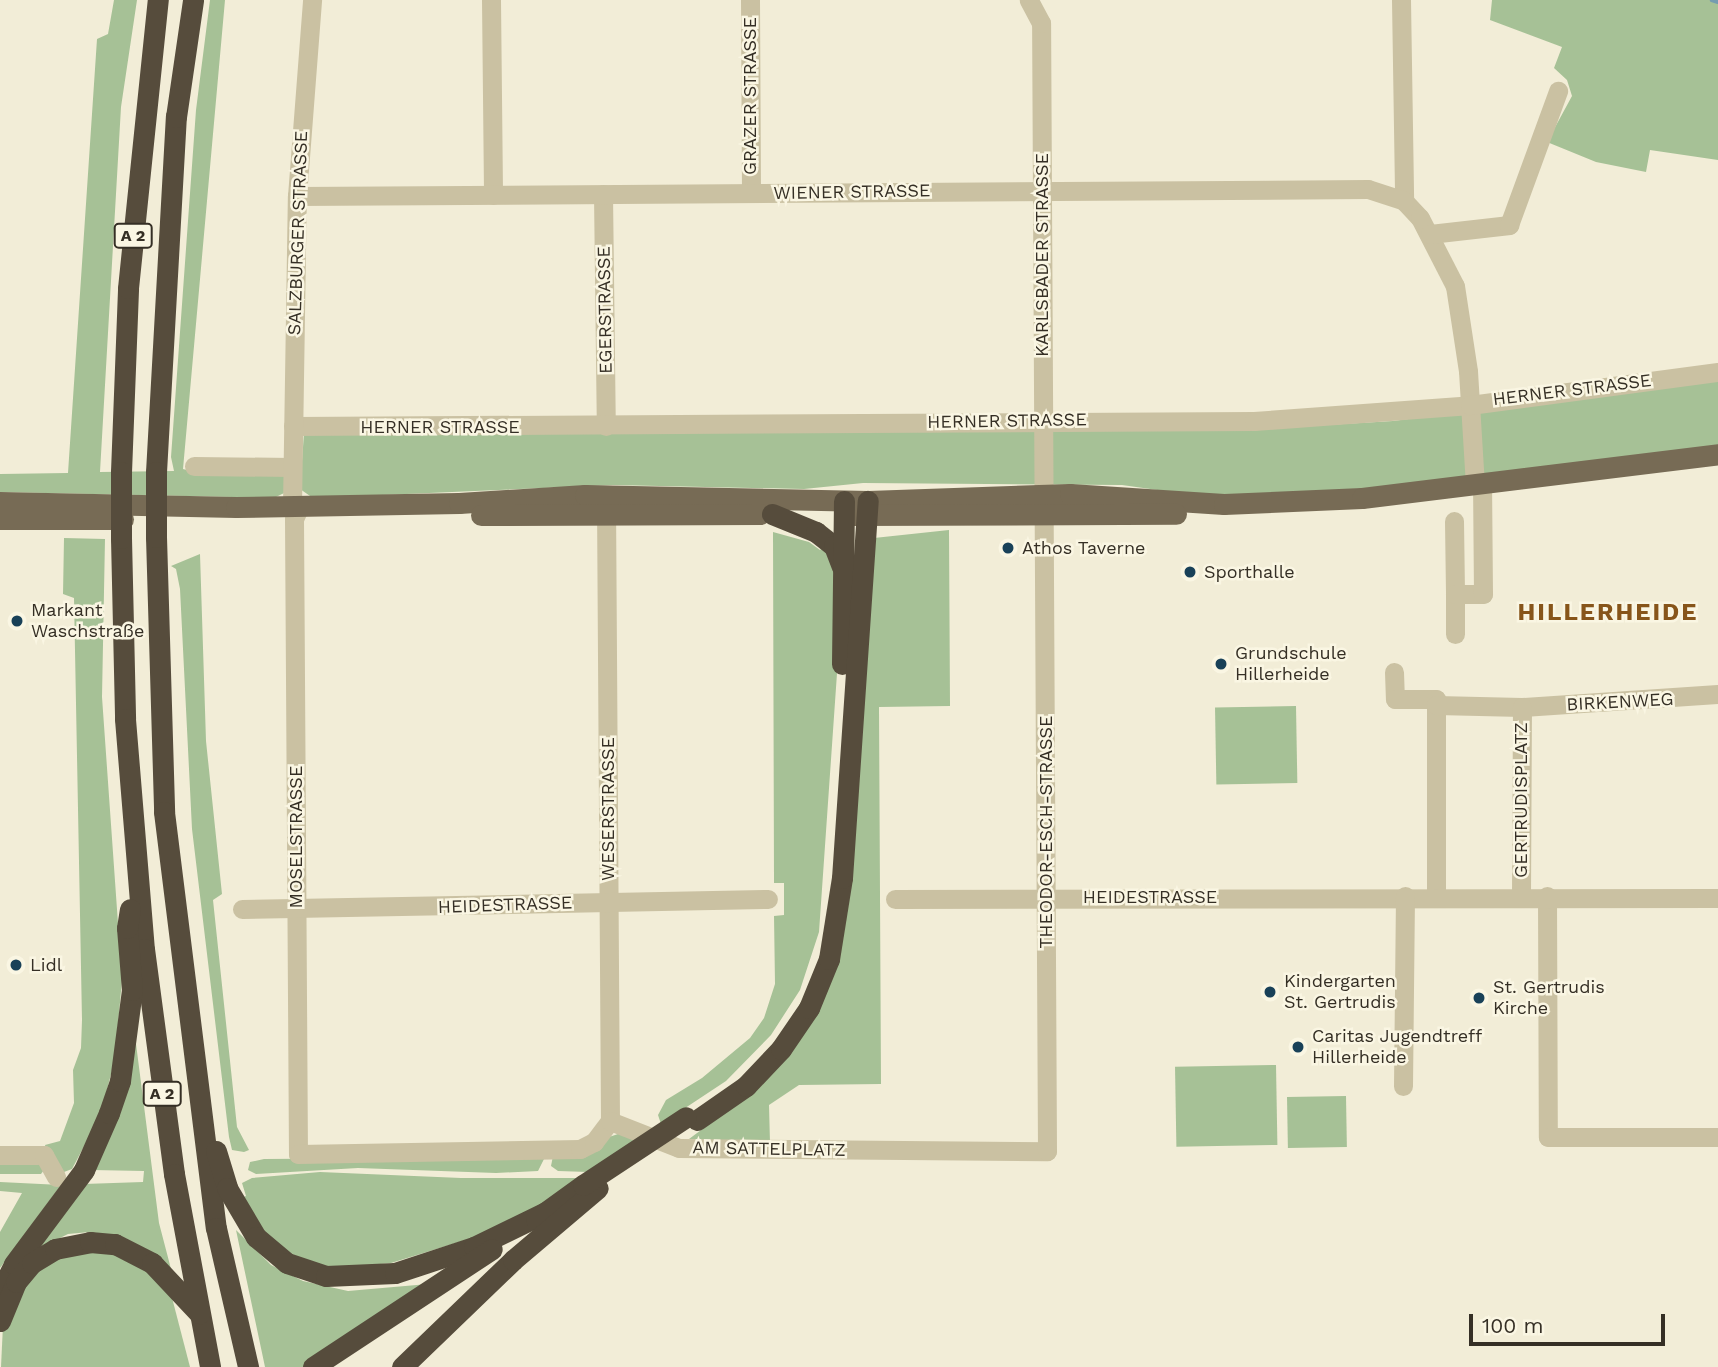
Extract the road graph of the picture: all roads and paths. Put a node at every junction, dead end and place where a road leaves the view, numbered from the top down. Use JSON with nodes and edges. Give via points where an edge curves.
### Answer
{"nodes":[{"id":1,"x":158,"y":0,"type":"edge"},
{"id":2,"x":193,"y":0,"type":"edge"},
{"id":3,"x":312,"y":0,"type":"edge"},
{"id":4,"x":491,"y":0,"type":"edge"},
{"id":5,"x":750,"y":0,"type":"edge"},
{"id":6,"x":1029,"y":0,"type":"edge"},
{"id":7,"x":1401,"y":0,"type":"edge"},
{"id":8,"x":1558,"y":90,"type":"dead end"},
{"id":9,"x":1042,"y":189,"type":"junction"},
{"id":10,"x":751,"y":193,"type":"junction"},
{"id":11,"x":603,"y":194,"type":"junction"},
{"id":12,"x":493,"y":195,"type":"junction"},
{"id":13,"x":297,"y":196,"type":"junction"},
{"id":14,"x":1404,"y":201,"type":"junction"},
{"id":15,"x":1430,"y":234,"type":"junction"},
{"id":16,"x":1718,"y":372,"type":"edge"},
{"id":17,"x":1470,"y":405,"type":"junction"},
{"id":18,"x":1042,"y":419,"type":"junction"},
{"id":19,"x":293,"y":426,"type":"junction"},
{"id":20,"x":606,"y":426,"type":"junction"},
{"id":21,"x":1718,"y":454,"type":"edge"},
{"id":22,"x":1718,"y":464,"type":"edge"},
{"id":23,"x":194,"y":466,"type":"dead end"},
{"id":24,"x":292,"y":467,"type":"junction"},
{"id":25,"x":1480,"y":487,"type":"junction"},
{"id":26,"x":0,"y":502,"type":"edge"},
{"id":27,"x":1041,"y":504,"type":"junction"},
{"id":28,"x":607,"y":506,"type":"junction"},
{"id":29,"x":844,"y":508,"type":"junction"},
{"id":30,"x":868,"y":508,"type":"junction"},
{"id":31,"x":295,"y":510,"type":"junction"},
{"id":32,"x":772,"y":514,"type":"junction"},
{"id":33,"x":0,"y":519,"type":"edge"},
{"id":34,"x":1454,"y":521,"type":"dead end"},
{"id":35,"x":844,"y":583,"type":"junction"},
{"id":36,"x":1455,"y":594,"type":"junction"},
{"id":37,"x":1455,"y":634,"type":"dead end"},
{"id":38,"x":1394,"y":672,"type":"dead end"},
{"id":39,"x":1718,"y":694,"type":"edge"},
{"id":40,"x":1436,"y":705,"type":"junction"},
{"id":41,"x":1522,"y":707,"type":"junction"},
{"id":42,"x":136,"y":873,"type":"junction"},
{"id":43,"x":1521,"y":895,"type":"junction"},
{"id":44,"x":1405,"y":896,"type":"junction"},
{"id":45,"x":1436,"y":896,"type":"junction"},
{"id":46,"x":1547,"y":896,"type":"junction"},
{"id":47,"x":1047,"y":897,"type":"junction"},
{"id":48,"x":1718,"y":898,"type":"edge"},
{"id":49,"x":768,"y":899,"type":"dead end"},
{"id":50,"x":895,"y":899,"type":"dead end"},
{"id":51,"x":608,"y":902,"type":"junction"},
{"id":52,"x":242,"y":909,"type":"dead end"},
{"id":53,"x":296,"y":911,"type":"junction"},
{"id":54,"x":194,"y":1075,"type":"junction"},
{"id":55,"x":1403,"y":1086,"type":"dead end"},
{"id":56,"x":692,"y":1118,"type":"junction"},
{"id":57,"x":610,"y":1121,"type":"junction"},
{"id":58,"x":1718,"y":1137,"type":"edge"},
{"id":59,"x":1047,"y":1151,"type":"joint"},
{"id":60,"x":0,"y":1155,"type":"edge"},
{"id":61,"x":71,"y":1177,"type":"junction"},
{"id":62,"x":590,"y":1187,"type":"junction"},
{"id":63,"x":546,"y":1212,"type":"junction"},
{"id":64,"x":0,"y":1292,"type":"edge"},
{"id":65,"x":199,"y":1313,"type":"junction"},
{"id":66,"x":0,"y":1321,"type":"edge"},
{"id":67,"x":211,"y":1367,"type":"edge"},
{"id":68,"x":248,"y":1367,"type":"edge"},
{"id":69,"x":313,"y":1367,"type":"edge"},
{"id":70,"x":328,"y":1367,"type":"edge"},
{"id":71,"x":402,"y":1367,"type":"edge"}],
"edges":[{"from":1,"to":42,"type":"highway","number":"A 2","bridge":true,"via":[[128,288],[121,472],[125,719]]},
{"from":2,"to":54,"type":"highway","number":"A 2","bridge":true,"via":[[176,117],[156,537],[164,812]]},
{"from":3,"to":13,"type":"street","name":"SALZBURGER STRASSE"},
{"from":4,"to":12,"type":"street"},
{"from":5,"to":10,"type":"street","name":"GRAZER STRASSE"},
{"from":6,"to":9,"type":"street","name":"KARLSBADER STRASSE","via":[[1041,23]]},
{"from":7,"to":14,"type":"street"},
{"from":8,"to":15,"type":"street","via":[[1509,225]]},
{"from":9,"to":10,"type":"street","name":"WIENER STRASSE"},
{"from":9,"to":14,"type":"street","name":"WIENER STRASSE","via":[[1368,189]]},
{"from":9,"to":18,"type":"street","name":"KARLSBADER STRASSE"},
{"from":10,"to":11,"type":"street","name":"WIENER STRASSE"},
{"from":11,"to":12,"type":"street","name":"WIENER STRASSE"},
{"from":11,"to":20,"type":"street","name":"EGERSTRASSE"},
{"from":12,"to":13,"type":"street","name":"WIENER STRASSE"},
{"from":13,"to":19,"type":"street","name":"SALZBURGER STRASSE"},
{"from":14,"to":15,"type":"street"},
{"from":15,"to":17,"type":"street","via":[[1455,286],[1462,314]]},
{"from":16,"to":17,"type":"street","name":"HERNER STRASSE"},
{"from":17,"to":18,"type":"street","name":"HERNER STRASSE","via":[[1254,421]]},
{"from":17,"to":25,"type":"street"},
{"from":18,"to":20,"type":"street","name":"HERNER STRASSE"},
{"from":18,"to":27,"type":"street","name":"KARLSBADER STRASSE"},
{"from":19,"to":20,"type":"street","name":"HERNER STRASSE"},
{"from":19,"to":24,"type":"street","name":"SALZBURGER STRASSE"},
{"from":21,"to":25,"type":"main road"},
{"from":22,"to":25,"type":"main road"},
{"from":23,"to":24,"type":"street"},
{"from":24,"to":31,"type":"street","name":"SALZBURGER STRASSE"},
{"from":25,"to":27,"type":"main road","via":[[1305,512]]},
{"from":25,"to":36,"type":"street","via":[[1483,594]]},
{"from":26,"to":31,"type":"main road"},
{"from":27,"to":30,"type":"main road"},
{"from":27,"to":47,"type":"street","name":"THEODOR-ESCH-STRASSE"},
{"from":28,"to":29,"type":"main road"},
{"from":28,"to":31,"type":"main road"},
{"from":28,"to":32,"type":"main road"},
{"from":28,"to":51,"type":"street","name":"WESERSTRASSE"},
{"from":29,"to":30,"type":"main road"},
{"from":29,"to":32,"type":"main road"},
{"from":29,"to":35,"type":"highway"},
{"from":30,"to":56,"type":"highway","via":[[842,878],[829,959],[809,1008],[781,1049],[746,1086]]},
{"from":31,"to":33,"type":"main road"},
{"from":31,"to":53,"type":"street","name":"MOSELSTRASSE"},
{"from":32,"to":35,"type":"highway","via":[[811,529],[834,546]]},
{"from":34,"to":36,"type":"street"},
{"from":35,"to":56,"type":"highway","via":[[831,871],[814,966],[792,1014],[769,1047]]},
{"from":36,"to":37,"type":"street"},
{"from":38,"to":40,"type":"street","name":"GERTRUDISPLATZ","via":[[1395,699],[1436,699]]},
{"from":39,"to":41,"type":"street","name":"BIRKENWEG"},
{"from":40,"to":41,"type":"street","name":"GERTRUDISPLATZ"},
{"from":40,"to":45,"type":"street"},
{"from":41,"to":43,"type":"street","name":"GERTRUDISPLATZ"},
{"from":42,"to":61,"type":"highway","via":[[127,928],[132,990],[120,1081]]},
{"from":42,"to":65,"type":"highway","number":"A 2","via":[[154,1038]]},
{"from":43,"to":45,"type":"street","name":"HEIDESTRASSE"},
{"from":43,"to":46,"type":"street","name":"HEIDESTRASSE"},
{"from":44,"to":45,"type":"street","name":"HEIDESTRASSE"},
{"from":44,"to":47,"type":"street","name":"HEIDESTRASSE"},
{"from":44,"to":55,"type":"street"},
{"from":46,"to":48,"type":"street","name":"HEIDESTRASSE"},
{"from":46,"to":58,"type":"street","via":[[1548,1137]]},
{"from":47,"to":50,"type":"street","name":"HEIDESTRASSE"},
{"from":47,"to":59,"type":"street","name":"THEODOR-ESCH-STRASSE"},
{"from":49,"to":51,"type":"street","name":"HEIDESTRASSE"},
{"from":51,"to":53,"type":"street","name":"HEIDESTRASSE"},
{"from":51,"to":57,"type":"street","name":"WESERSTRASSE"},
{"from":52,"to":53,"type":"street","name":"HEIDESTRASSE"},
{"from":53,"to":57,"type":"street","name":"MOSELSTRASSE","via":[[298,1154],[580,1149],[594,1142]]},
{"from":54,"to":63,"type":"highway","via":[[227,1188],[241,1219],[268,1251],[299,1269],[341,1278],[395,1273],[474,1247]]},
{"from":54,"to":68,"type":"highway","number":"A 2","via":[[216,1228]]},
{"from":56,"to":62,"type":"highway"},
{"from":57,"to":59,"type":"street","name":"AM SATTELPLATZ","via":[[679,1148]]},
{"from":60,"to":61,"type":"street","via":[[44,1155]]},
{"from":61,"to":64,"type":"highway"},
{"from":62,"to":63,"type":"highway"},
{"from":62,"to":70,"type":"highway"},
{"from":62,"to":71,"type":"highway"},
{"from":63,"to":69,"type":"highway"},
{"from":65,"to":66,"type":"highway","via":[[152,1263],[115,1244],[90,1242],[55,1249],[32,1263],[16,1282]]},
{"from":65,"to":67,"type":"highway","number":"A 2"}]}
